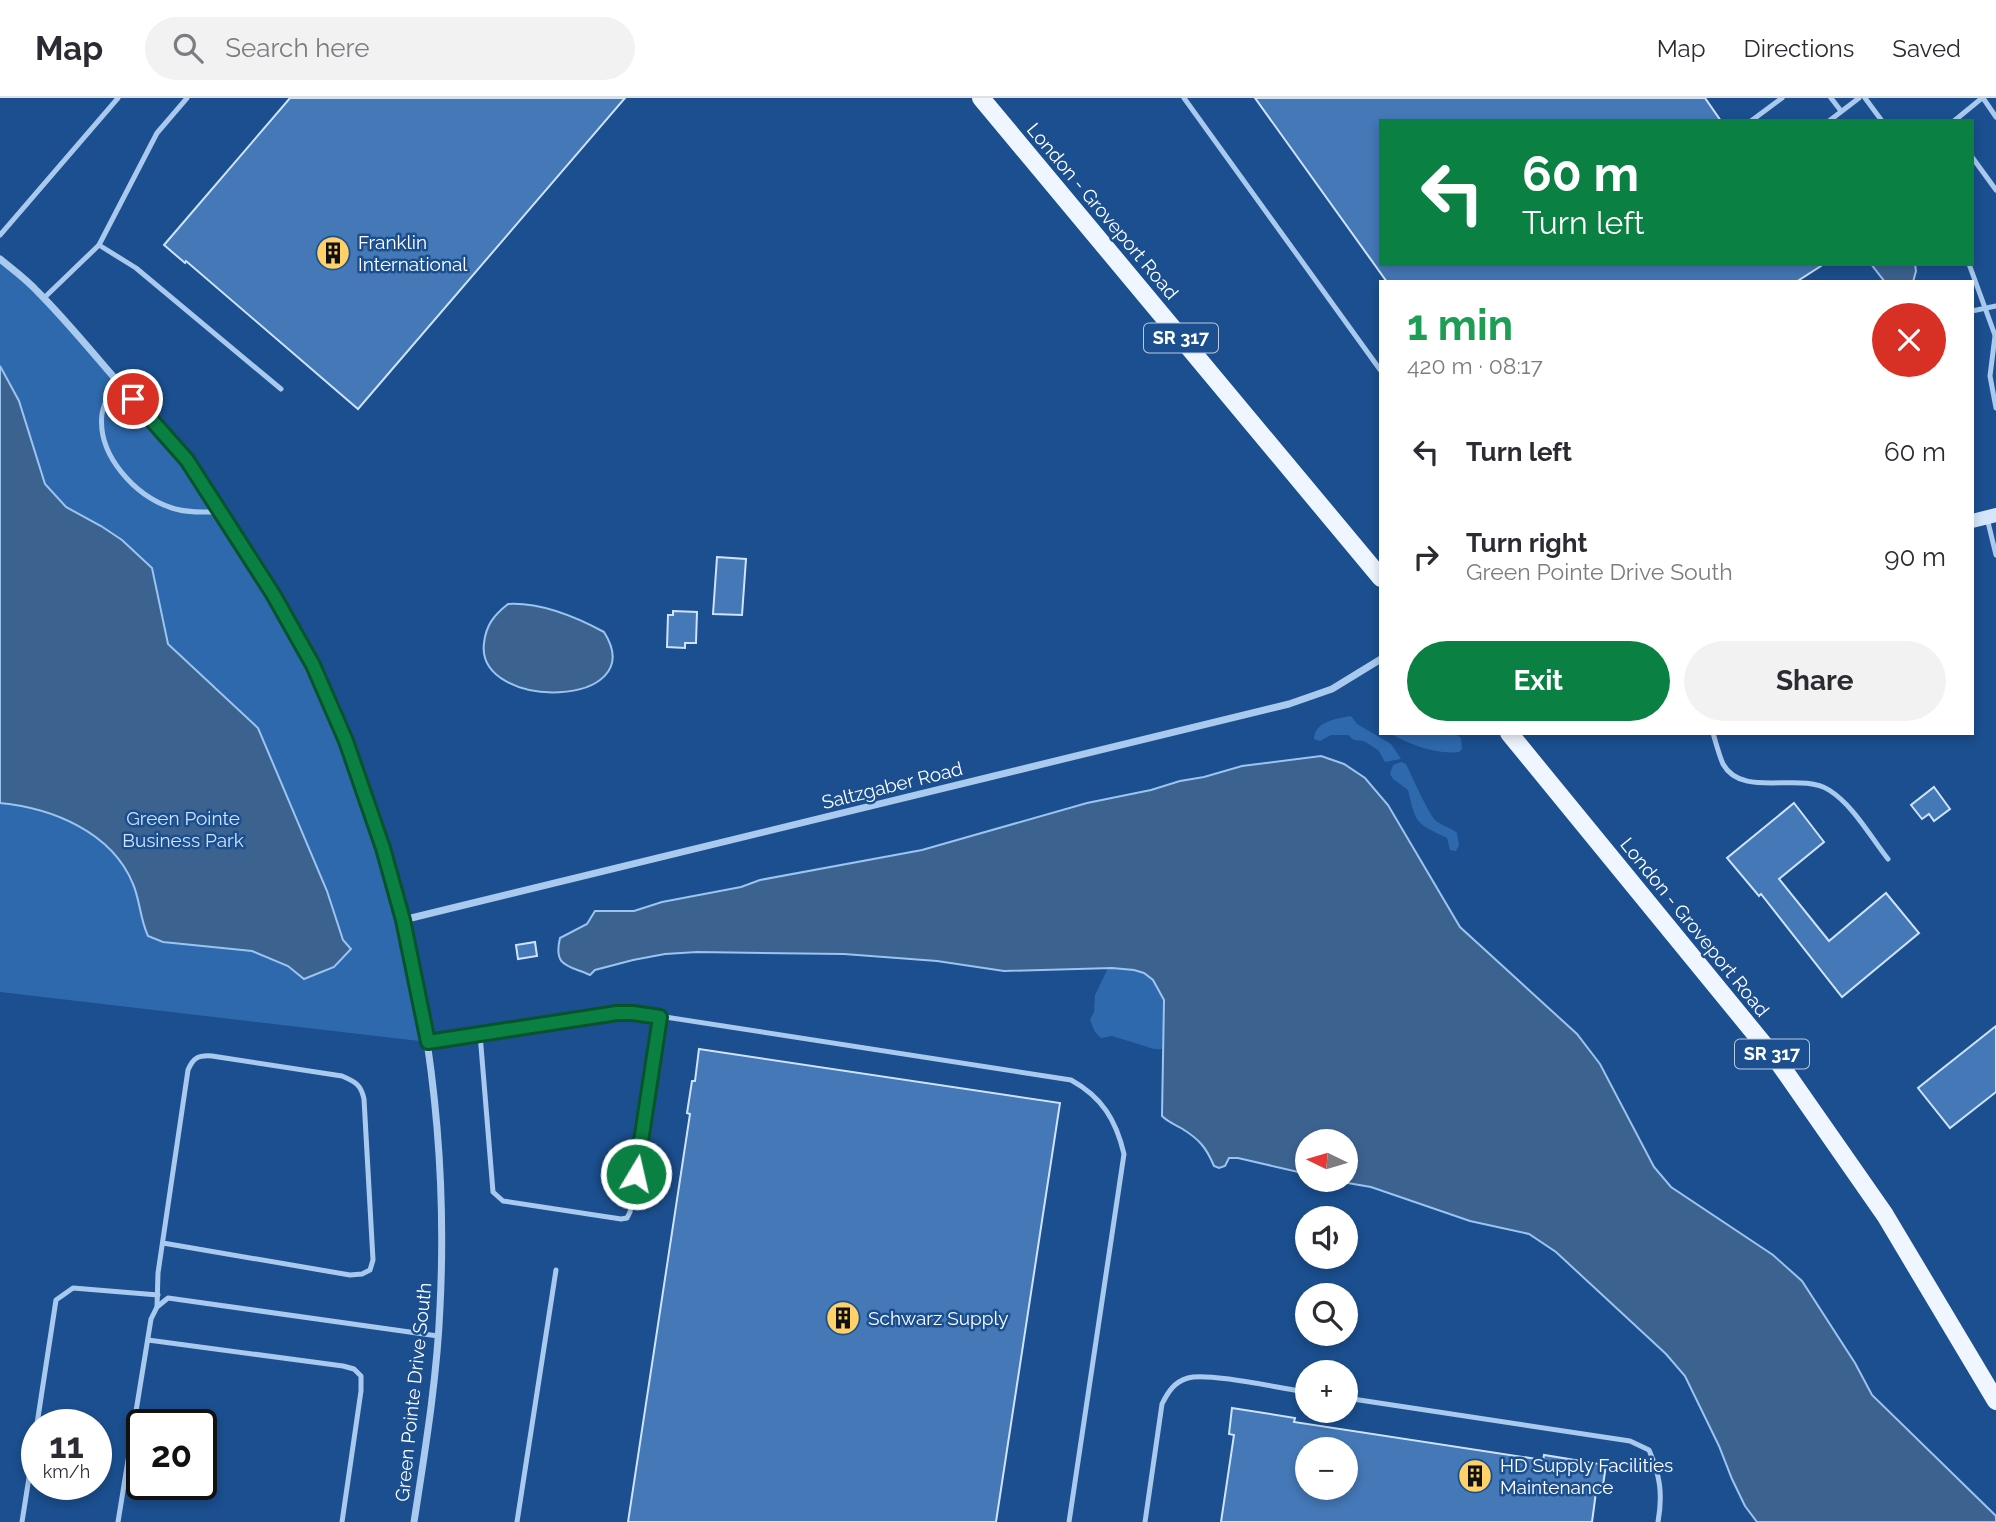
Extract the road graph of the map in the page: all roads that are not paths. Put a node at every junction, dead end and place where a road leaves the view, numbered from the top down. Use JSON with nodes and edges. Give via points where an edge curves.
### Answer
{"nodes":[{"id":1,"x":118,"y":98,"type":"edge"},
{"id":2,"x":187,"y":98,"type":"edge"},
{"id":3,"x":981,"y":98,"type":"edge"},
{"id":4,"x":1184,"y":98,"type":"edge"},
{"id":5,"x":1782,"y":98,"type":"edge"},
{"id":6,"x":1832,"y":98,"type":"edge"},
{"id":7,"x":1859,"y":98,"type":"edge"},
{"id":8,"x":1866,"y":98,"type":"edge"},
{"id":9,"x":1982,"y":98,"type":"edge"},
{"id":10,"x":1841,"y":111,"type":"junction"},
{"id":11,"x":1996,"y":117,"type":"edge"},
{"id":12,"x":1754,"y":119,"type":"edge"},
{"id":13,"x":1831,"y":119,"type":"edge"},
{"id":14,"x":1881,"y":119,"type":"edge"},
{"id":15,"x":1956,"y":119,"type":"edge"},
{"id":16,"x":1974,"y":160,"type":"edge"},
{"id":17,"x":1996,"y":190,"type":"edge"},
{"id":18,"x":0,"y":235,"type":"edge"},
{"id":19,"x":99,"y":245,"type":"junction"},
{"id":20,"x":0,"y":259,"type":"edge"},
{"id":21,"x":1970,"y":266,"type":"edge"},
{"id":22,"x":44,"y":298,"type":"junction"},
{"id":23,"x":1996,"y":306,"type":"edge"},
{"id":24,"x":1985,"y":309,"type":"junction"},
{"id":25,"x":1974,"y":312,"type":"edge"},
{"id":26,"x":1995,"y":337,"type":"edge"},
{"id":27,"x":1379,"y":367,"type":"edge"},
{"id":28,"x":115,"y":379,"type":"junction"},
{"id":29,"x":281,"y":389,"type":"dead end"},
{"id":30,"x":1996,"y":408,"type":"edge"},
{"id":31,"x":220,"y":512,"type":"junction"},
{"id":32,"x":1985,"y":518,"type":"edge"},
{"id":33,"x":1996,"y":555,"type":"edge"},
{"id":34,"x":1379,"y":576,"type":"edge"},
{"id":35,"x":1379,"y":660,"type":"edge"},
{"id":36,"x":1511,"y":735,"type":"edge"},
{"id":37,"x":1714,"y":735,"type":"edge"},
{"id":38,"x":1888,"y":859,"type":"dead end"},
{"id":39,"x":403,"y":920,"type":"junction"},
{"id":40,"x":660,"y":1017,"type":"junction"},
{"id":41,"x":480,"y":1034,"type":"junction"},
{"id":42,"x":428,"y":1042,"type":"junction"},
{"id":43,"x":163,"y":1243,"type":"junction"},
{"id":44,"x":556,"y":1270,"type":"dead end"},
{"id":45,"x":158,"y":1295,"type":"junction"},
{"id":46,"x":158,"y":1307,"type":"junction"},
{"id":47,"x":438,"y":1336,"type":"junction"},
{"id":48,"x":148,"y":1340,"type":"junction"},
{"id":49,"x":1295,"y":1390,"type":"edge"},
{"id":50,"x":1358,"y":1400,"type":"edge"},
{"id":51,"x":1996,"y":1401,"type":"edge"},
{"id":52,"x":40,"y":1409,"type":"edge"},
{"id":53,"x":25,"y":1500,"type":"edge"},
{"id":54,"x":22,"y":1522,"type":"edge"},
{"id":55,"x":118,"y":1522,"type":"edge"},
{"id":56,"x":342,"y":1522,"type":"edge"},
{"id":57,"x":414,"y":1522,"type":"edge"},
{"id":58,"x":517,"y":1522,"type":"edge"},
{"id":59,"x":1069,"y":1522,"type":"edge"},
{"id":60,"x":1144,"y":1522,"type":"edge"},
{"id":61,"x":1658,"y":1522,"type":"edge"}],
"edges":[{"from":1,"to":18,"type":"lane"},
{"from":2,"to":19,"type":"lane","via":[[157,133]]},
{"from":3,"to":34,"type":"main road","name":"London - Groveport Road","number":"SR 317"},
{"from":4,"to":27,"type":"lane"},
{"from":5,"to":12,"type":"lane"},
{"from":6,"to":10,"type":"lane"},
{"from":7,"to":10,"type":"lane"},
{"from":8,"to":14,"type":"lane"},
{"from":9,"to":11,"type":"lane"},
{"from":9,"to":15,"type":"lane"},
{"from":10,"to":13,"type":"lane"},
{"from":16,"to":17,"type":"lane"},
{"from":19,"to":22,"type":"lane"},
{"from":19,"to":29,"type":"lane","via":[[136,268]]},
{"from":20,"to":22,"type":"street","name":"Green Pointe Drive South"},
{"from":21,"to":24,"type":"lane"},
{"from":22,"to":28,"type":"street","name":"Green Pointe Drive South"},
{"from":23,"to":24,"type":"lane"},
{"from":24,"to":25,"type":"lane"},
{"from":24,"to":26,"type":"lane"},
{"from":26,"to":30,"type":"lane","via":[[1990,376]]},
{"from":28,"to":31,"type":"street","name":"Green Pointe Drive South","via":[[187,460]]},
{"from":28,"to":31,"type":"lane","via":[[102,413],[102,432],[122,472],[143,493],[173,508]]},
{"from":31,"to":39,"type":"street","name":"Green Pointe Drive South","via":[[313,665],[346,741]]},
{"from":32,"to":33,"type":"lane"},
{"from":35,"to":39,"type":"street","name":"Saltzgaber Road","via":[[1332,690],[1289,704]]},
{"from":36,"to":51,"type":"main road","name":"London - Groveport Road","number":"SR 317","via":[[1779,1063],[1885,1215]]},
{"from":37,"to":38,"type":"lane","via":[[1732,774],[1769,785],[1810,783],[1828,789]]},
{"from":39,"to":42,"type":"street","name":"Green Pointe Drive South"},
{"from":40,"to":41,"type":"lane","via":[[617,1013]]},
{"from":40,"to":41,"type":"lane","via":[[630,1212],[621,1219],[503,1200],[493,1192]]},
{"from":40,"to":59,"type":"lane","via":[[1071,1080],[1097,1097],[1111,1115],[1124,1154]]},
{"from":41,"to":42,"type":"lane"},
{"from":42,"to":47,"type":"street","name":"Green Pointe Drive South","via":[[441,1229]]},
{"from":43,"to":43,"type":"lane","via":[[192,1060],[212,1056],[342,1076],[362,1088],[370,1270],[350,1275]]},
{"from":43,"to":45,"type":"lane"},
{"from":44,"to":58,"type":"lane"},
{"from":45,"to":46,"type":"lane"},
{"from":45,"to":52,"type":"lane","via":[[73,1288],[56,1300]]},
{"from":46,"to":47,"type":"lane","via":[[168,1298],[181,1299]]},
{"from":46,"to":48,"type":"lane"},
{"from":47,"to":57,"type":"street","name":"Green Pointe Drive South"},
{"from":48,"to":55,"type":"lane"},
{"from":48,"to":56,"type":"lane","via":[[354,1369],[361,1376],[361,1391]]},
{"from":49,"to":60,"type":"lane","via":[[1210,1378],[1188,1378],[1170,1387],[1162,1404]]},
{"from":50,"to":61,"type":"lane","via":[[1630,1441],[1649,1450],[1659,1472]]},
{"from":53,"to":54,"type":"lane"}]}
